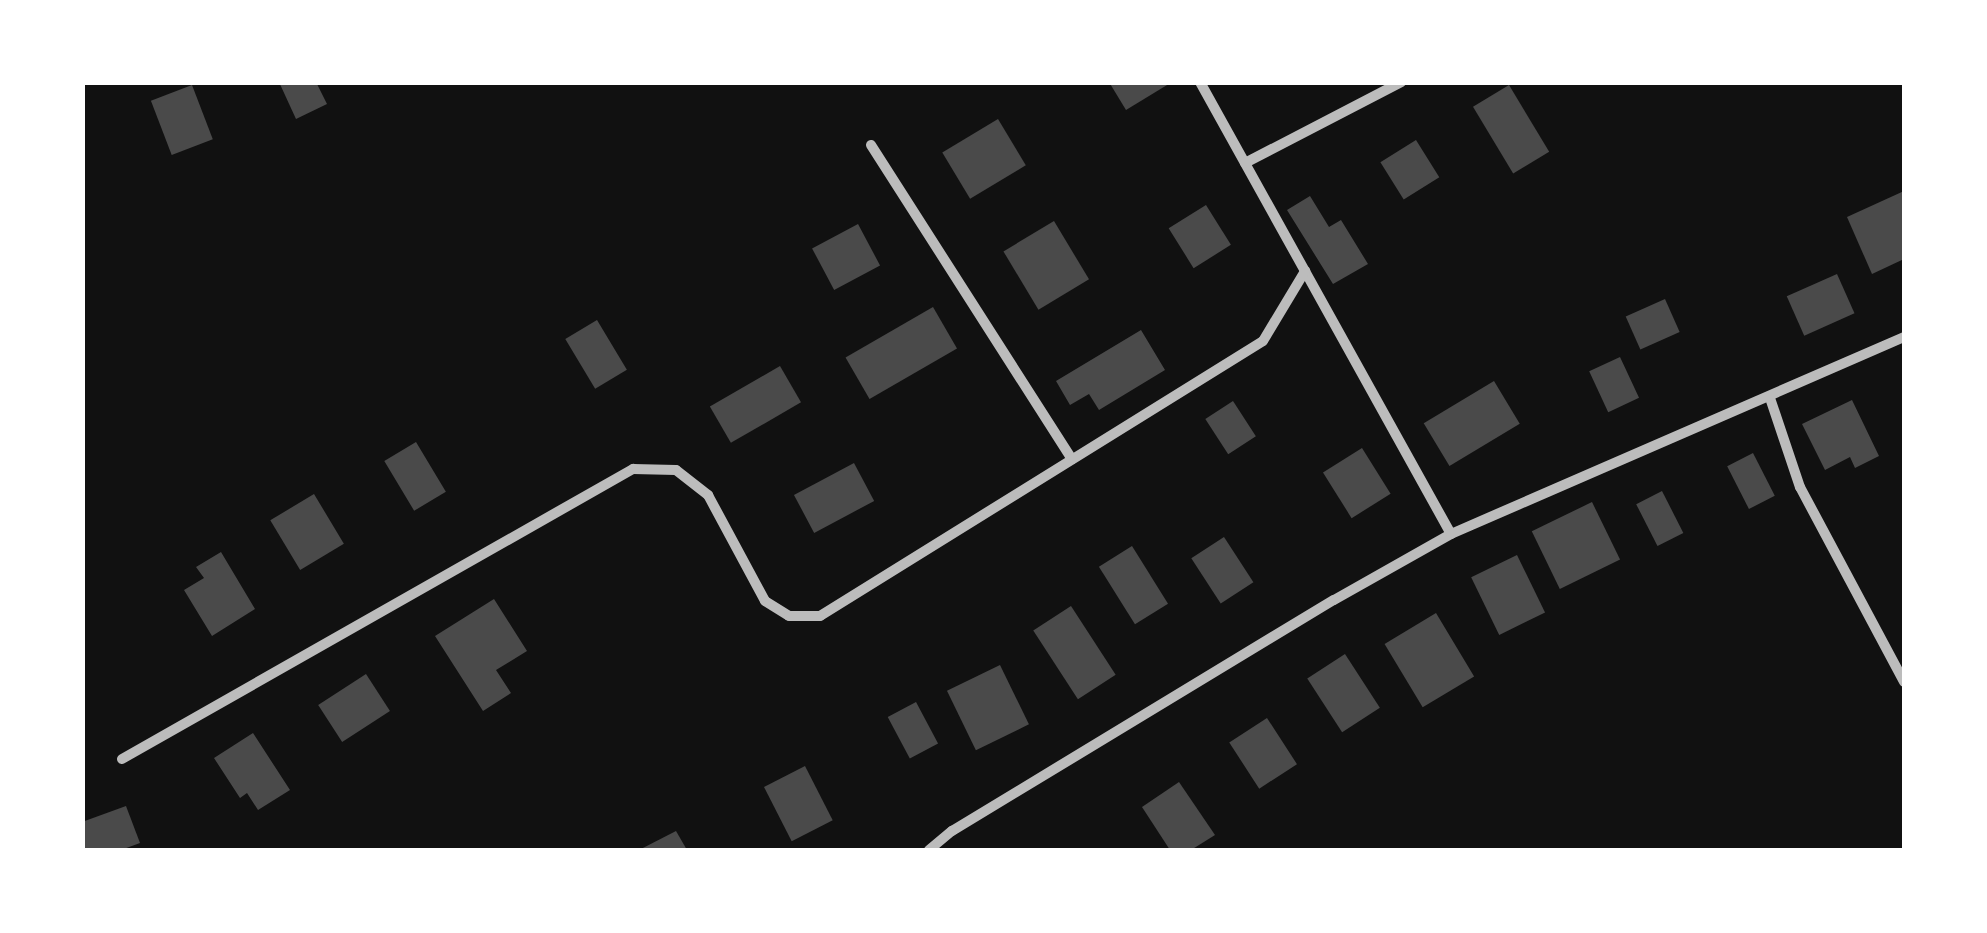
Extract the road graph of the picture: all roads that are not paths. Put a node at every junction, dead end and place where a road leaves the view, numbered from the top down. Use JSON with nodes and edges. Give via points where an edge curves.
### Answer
{"nodes":[{"id":1,"x":1200,"y":82,"type":"edge"},
{"id":2,"x":1401,"y":82,"type":"edge"},
{"id":3,"x":871,"y":145,"type":"dead end"},
{"id":4,"x":1245,"y":163,"type":"junction"},
{"id":5,"x":1305,"y":272,"type":"junction"},
{"id":6,"x":1904,"y":337,"type":"edge"},
{"id":7,"x":1770,"y":398,"type":"junction"},
{"id":8,"x":1072,"y":459,"type":"junction"},
{"id":9,"x":1452,"y":534,"type":"junction"},
{"id":10,"x":1904,"y":682,"type":"edge"},
{"id":11,"x":122,"y":759,"type":"dead end"},
{"id":12,"x":929,"y":850,"type":"edge"}],
"edges":[{"from":1,"to":4,"type":"street"},
{"from":2,"to":4,"type":"street"},
{"from":3,"to":8,"type":"street"},
{"from":4,"to":5,"type":"street"},
{"from":5,"to":8,"type":"street","via":[[1263,341]]},
{"from":5,"to":9,"type":"street"},
{"from":6,"to":7,"type":"street"},
{"from":7,"to":9,"type":"street"},
{"from":7,"to":10,"type":"street","via":[[1800,487]]},
{"from":8,"to":11,"type":"street","via":[[820,616],[788,616],[765,601],[708,495],[676,470],[633,469]]},
{"from":9,"to":12,"type":"street"}]}
